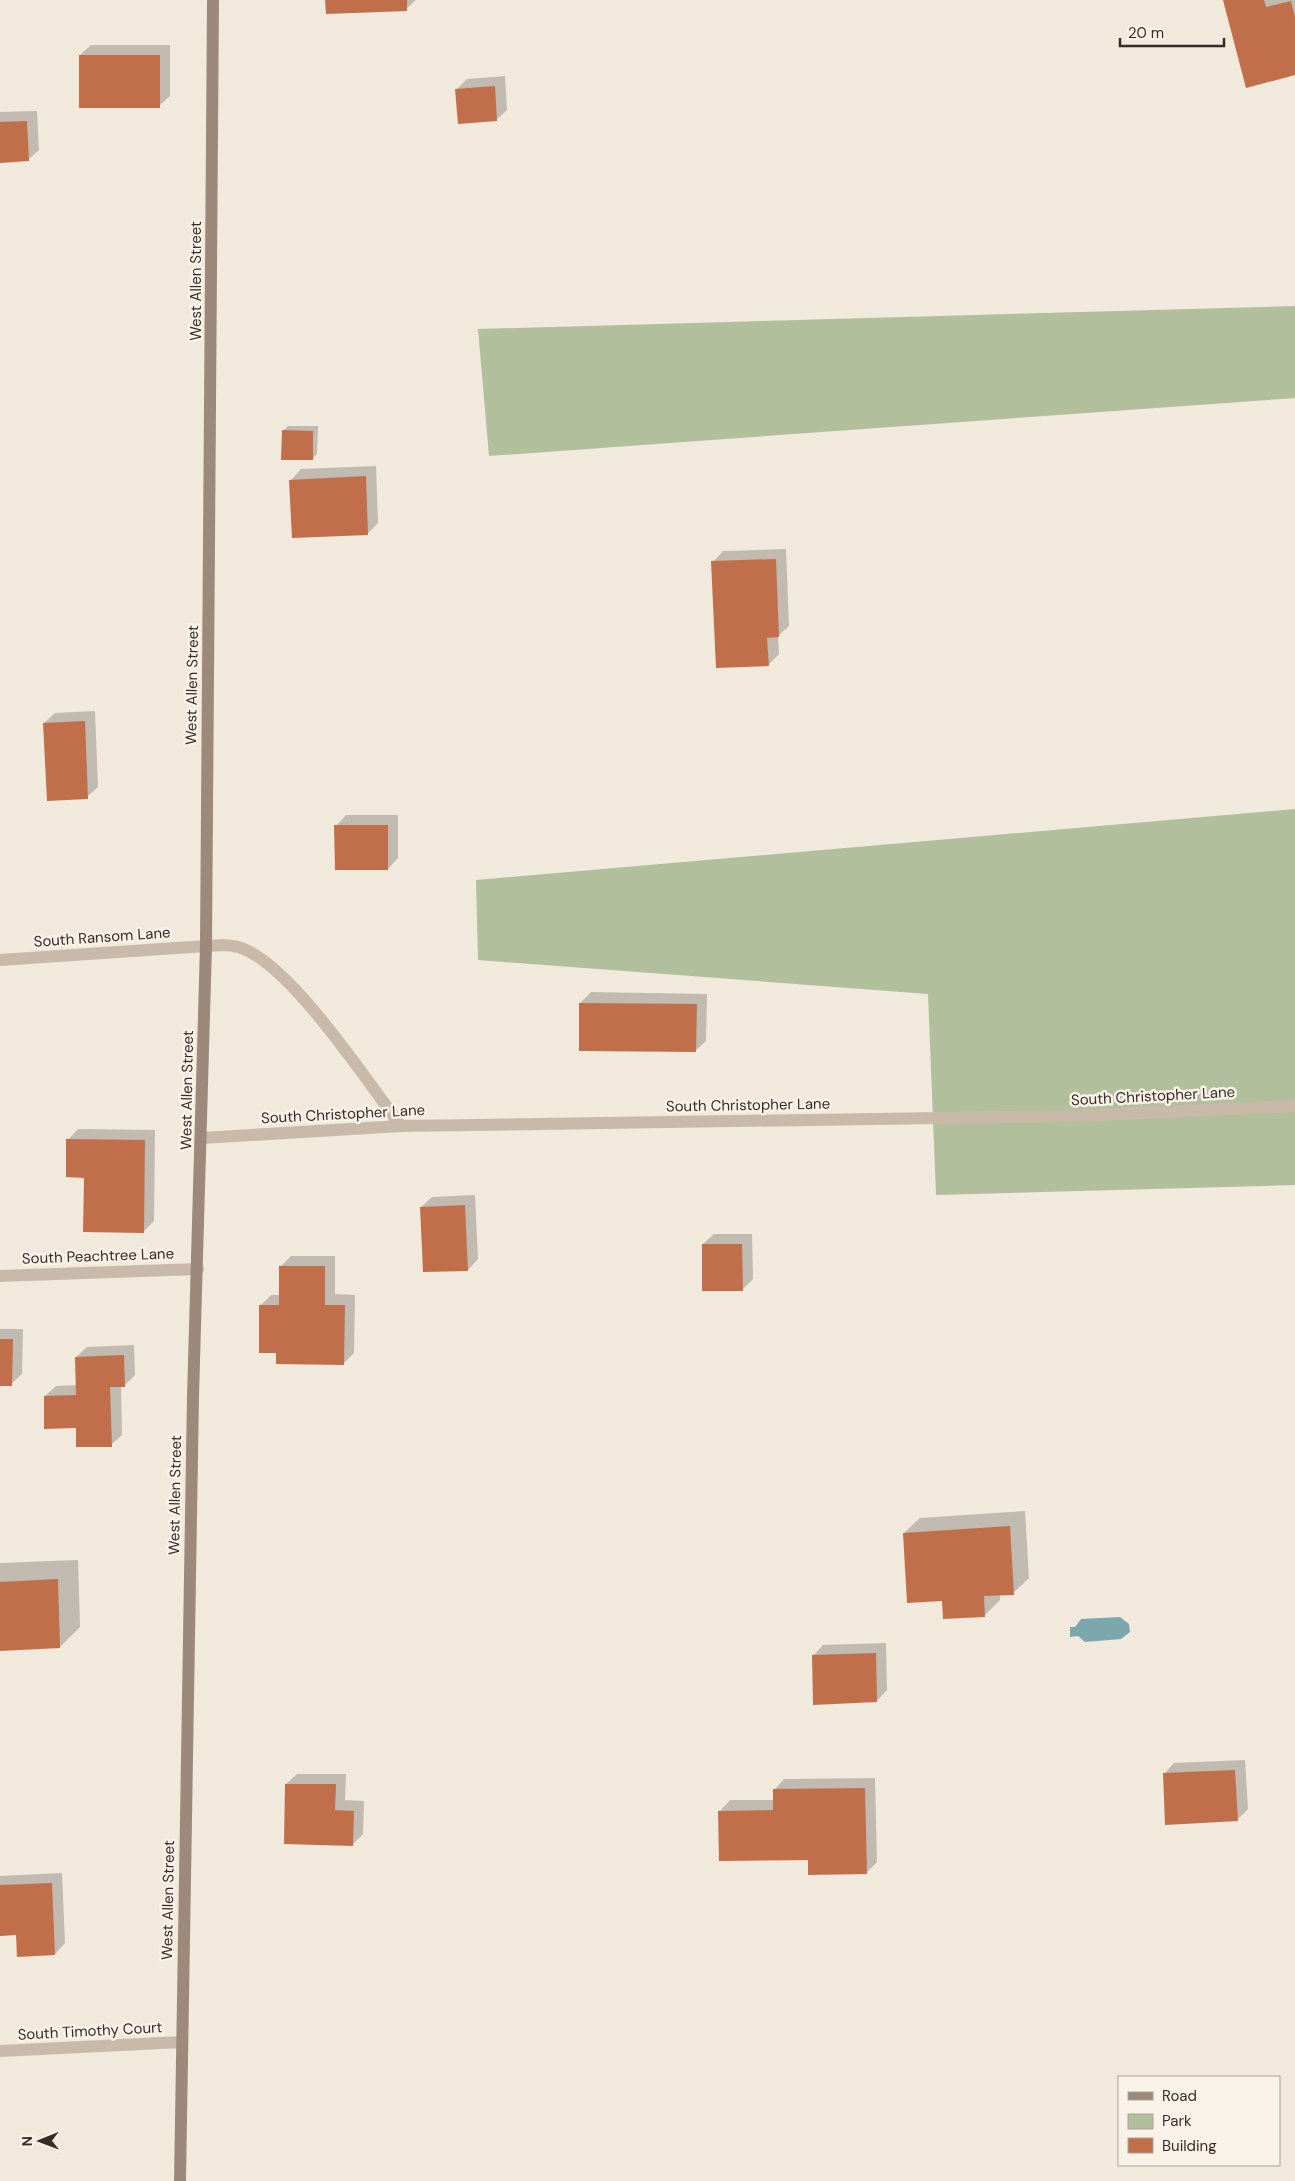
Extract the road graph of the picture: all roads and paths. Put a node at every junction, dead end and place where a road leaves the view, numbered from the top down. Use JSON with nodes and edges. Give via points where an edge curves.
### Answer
{"nodes":[{"id":1,"x":213,"y":0,"type":"edge"},
{"id":2,"x":206,"y":946,"type":"junction"},
{"id":3,"x":0,"y":960,"type":"edge"},
{"id":4,"x":1295,"y":1106,"type":"edge"},
{"id":5,"x":401,"y":1126,"type":"junction"},
{"id":6,"x":202,"y":1138,"type":"junction"},
{"id":7,"x":198,"y":1269,"type":"junction"},
{"id":8,"x":0,"y":1276,"type":"edge"},
{"id":9,"x":182,"y":2042,"type":"junction"},
{"id":10,"x":0,"y":2051,"type":"edge"},
{"id":11,"x":180,"y":2181,"type":"edge"}],
"edges":[{"from":1,"to":2,"type":"street","name":"West Allen Street"},
{"from":2,"to":3,"type":"street","name":"South Ransom Lane"},
{"from":2,"to":5,"type":"street","name":"South Ransom Lane","via":[[242,948],[260,958],[327,1028]]},
{"from":2,"to":6,"type":"street","name":"West Allen Street"},
{"from":4,"to":5,"type":"street","name":"South Christopher Lane","via":[[1075,1116]]},
{"from":5,"to":6,"type":"street","name":"South Christopher Lane"},
{"from":6,"to":7,"type":"street","name":"West Allen Street"},
{"from":7,"to":8,"type":"street","name":"South Peachtree Lane"},
{"from":7,"to":9,"type":"street","name":"West Allen Street"},
{"from":9,"to":10,"type":"street","name":"South Timothy Court"},
{"from":9,"to":11,"type":"street","name":"West Allen Street"}]}
